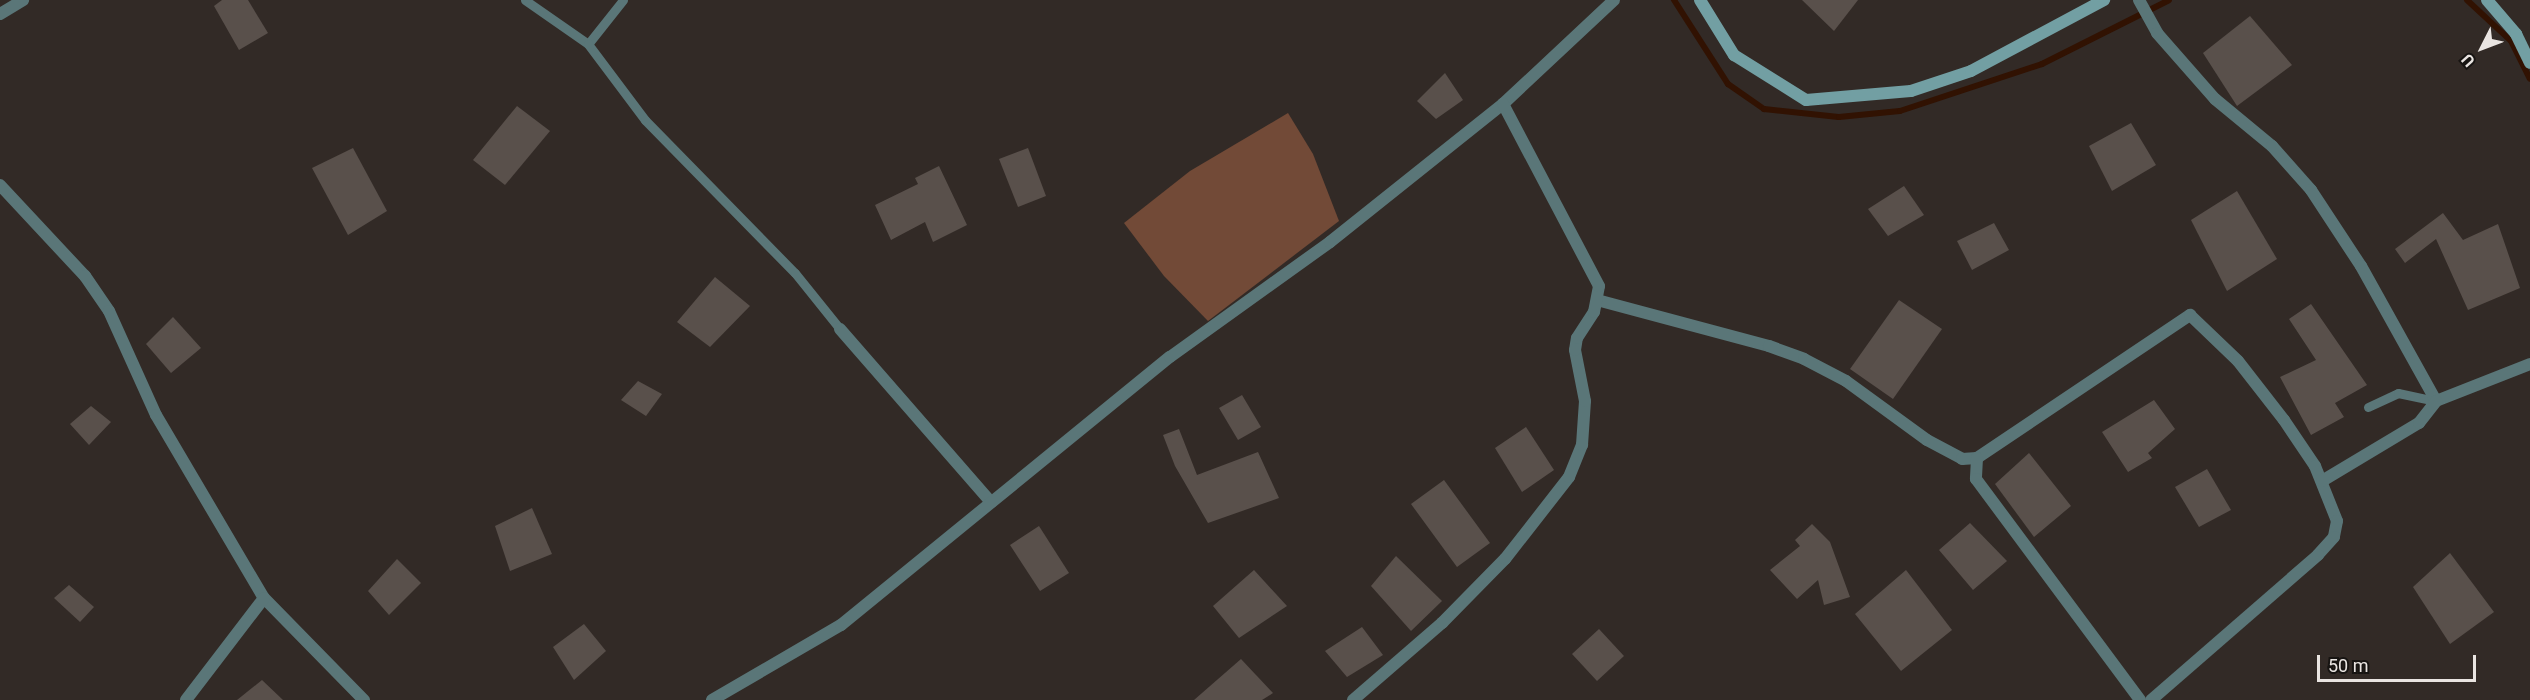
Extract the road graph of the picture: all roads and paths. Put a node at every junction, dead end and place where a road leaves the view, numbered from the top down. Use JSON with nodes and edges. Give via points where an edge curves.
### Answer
{"nodes":[{"id":1,"x":23,"y":0,"type":"edge"},
{"id":2,"x":525,"y":0,"type":"edge"},
{"id":3,"x":623,"y":0,"type":"edge"},
{"id":4,"x":1614,"y":0,"type":"edge"},
{"id":5,"x":1700,"y":0,"type":"edge"},
{"id":6,"x":2104,"y":0,"type":"edge"},
{"id":7,"x":2487,"y":0,"type":"edge"},
{"id":8,"x":2140,"y":1,"type":"edge"},
{"id":9,"x":0,"y":14,"type":"edge"},
{"id":10,"x":588,"y":44,"type":"junction"},
{"id":11,"x":2530,"y":63,"type":"edge"},
{"id":12,"x":1503,"y":104,"type":"junction"},
{"id":13,"x":0,"y":185,"type":"edge"},
{"id":14,"x":1597,"y":300,"type":"junction"},
{"id":15,"x":840,"y":329,"type":"joint"},
{"id":16,"x":2530,"y":364,"type":"edge"},
{"id":17,"x":2436,"y":400,"type":"junction"},
{"id":18,"x":2368,"y":407,"type":"dead end"},
{"id":19,"x":1977,"y":458,"type":"junction"},
{"id":20,"x":2322,"y":481,"type":"junction"},
{"id":21,"x":991,"y":502,"type":"junction"},
{"id":22,"x":264,"y":598,"type":"junction"},
{"id":23,"x":186,"y":700,"type":"edge"},
{"id":24,"x":364,"y":700,"type":"edge"},
{"id":25,"x":712,"y":700,"type":"edge"},
{"id":26,"x":1353,"y":700,"type":"edge"},
{"id":27,"x":2140,"y":700,"type":"edge"},
{"id":28,"x":2151,"y":700,"type":"edge"}],
"edges":[{"from":1,"to":9,"type":"street"},
{"from":2,"to":10,"type":"lane"},
{"from":3,"to":10,"type":"lane"},
{"from":4,"to":12,"type":"street"},
{"from":5,"to":6,"type":"street","via":[[1734,55],[1806,100],[1911,91],[1971,71]]},
{"from":7,"to":11,"type":"street","via":[[2516,34]]},
{"from":8,"to":17,"type":"street","via":[[2157,33],[2215,99],[2272,146],[2311,189],[2361,266]]},
{"from":10,"to":15,"type":"lane","via":[[645,120],[795,273]]},
{"from":12,"to":14,"type":"street","via":[[1599,286]]},
{"from":12,"to":21,"type":"street","via":[[1330,242],[1170,357]]},
{"from":13,"to":22,"type":"street","via":[[85,276],[109,311],[156,415]]},
{"from":14,"to":19,"type":"street","via":[[1804,359],[1846,381],[1927,440],[1962,459]]},
{"from":14,"to":26,"type":"street","via":[[1577,338],[1575,350],[1586,413],[1582,445],[1569,477],[1505,559],[1442,623]]},
{"from":15,"to":21,"type":"street"},
{"from":16,"to":17,"type":"street"},
{"from":17,"to":18,"type":"lane","via":[[2398,393]]},
{"from":17,"to":20,"type":"street","via":[[2419,423]]},
{"from":19,"to":20,"type":"street","via":[[2190,315],[2238,361],[2284,420]]},
{"from":19,"to":27,"type":"street","via":[[1976,479]]},
{"from":20,"to":28,"type":"street","via":[[2337,521],[2334,537]]},
{"from":21,"to":25,"type":"street","via":[[841,625]]},
{"from":22,"to":23,"type":"street"},
{"from":22,"to":24,"type":"street"}]}
